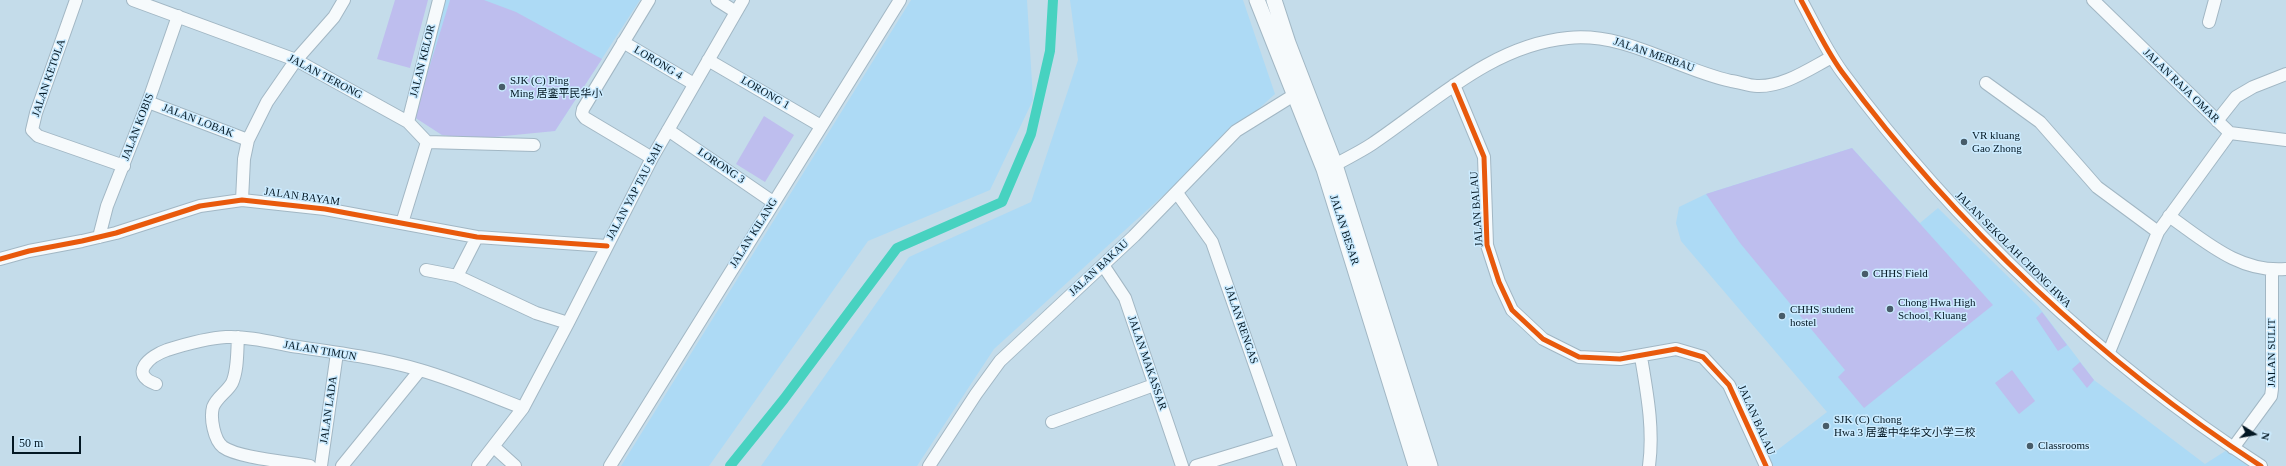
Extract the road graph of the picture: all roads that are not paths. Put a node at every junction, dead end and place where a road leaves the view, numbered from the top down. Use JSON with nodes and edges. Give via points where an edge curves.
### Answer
{"nodes":[{"id":1,"x":76,"y":0,"type":"edge"},
{"id":2,"x":132,"y":0,"type":"edge"},
{"id":3,"x":344,"y":0,"type":"edge"},
{"id":4,"x":439,"y":0,"type":"edge"},
{"id":5,"x":649,"y":0,"type":"edge"},
{"id":6,"x":716,"y":0,"type":"edge"},
{"id":7,"x":743,"y":0,"type":"edge"},
{"id":8,"x":900,"y":0,"type":"edge"},
{"id":9,"x":1257,"y":0,"type":"edge"},
{"id":10,"x":1274,"y":0,"type":"edge"},
{"id":11,"x":1801,"y":0,"type":"edge"},
{"id":12,"x":2092,"y":0,"type":"edge"},
{"id":13,"x":2216,"y":0,"type":"edge"},
{"id":14,"x":736,"y":12,"type":"junction"},
{"id":15,"x":178,"y":16,"type":"junction"},
{"id":16,"x":2209,"y":22,"type":"dead end"},
{"id":17,"x":623,"y":42,"type":"junction"},
{"id":18,"x":1832,"y":57,"type":"junction"},
{"id":19,"x":296,"y":60,"type":"junction"},
{"id":20,"x":708,"y":60,"type":"junction"},
{"id":21,"x":2286,"y":74,"type":"edge"},
{"id":22,"x":1986,"y":83,"type":"dead end"},
{"id":23,"x":694,"y":84,"type":"junction"},
{"id":24,"x":1454,"y":85,"type":"junction"},
{"id":25,"x":1294,"y":95,"type":"junction"},
{"id":26,"x":148,"y":102,"type":"junction"},
{"id":27,"x":2217,"y":121,"type":"junction"},
{"id":28,"x":408,"y":122,"type":"junction"},
{"id":29,"x":821,"y":126,"type":"junction"},
{"id":30,"x":668,"y":130,"type":"junction"},
{"id":31,"x":2230,"y":133,"type":"junction"},
{"id":32,"x":248,"y":140,"type":"junction"},
{"id":33,"x":2286,"y":140,"type":"edge"},
{"id":34,"x":427,"y":142,"type":"junction"},
{"id":35,"x":534,"y":144,"type":"dead end"},
{"id":36,"x":652,"y":158,"type":"junction"},
{"id":37,"x":1335,"y":165,"type":"junction"},
{"id":38,"x":124,"y":166,"type":"junction"},
{"id":39,"x":1177,"y":193,"type":"junction"},
{"id":40,"x":242,"y":200,"type":"junction"},
{"id":41,"x":774,"y":202,"type":"junction"},
{"id":42,"x":2169,"y":216,"type":"junction"},
{"id":43,"x":402,"y":224,"type":"junction"},
{"id":44,"x":2158,"y":232,"type":"junction"},
{"id":45,"x":99,"y":237,"type":"junction"},
{"id":46,"x":477,"y":237,"type":"junction"},
{"id":47,"x":607,"y":246,"type":"junction"},
{"id":48,"x":0,"y":259,"type":"edge"},
{"id":49,"x":1102,"y":265,"type":"junction"},
{"id":50,"x":2286,"y":269,"type":"edge"},
{"id":51,"x":426,"y":270,"type":"dead end"},
{"id":52,"x":2272,"y":270,"type":"junction"},
{"id":53,"x":457,"y":276,"type":"junction"},
{"id":54,"x":568,"y":323,"type":"junction"},
{"id":55,"x":238,"y":337,"type":"junction"},
{"id":56,"x":2109,"y":352,"type":"junction"},
{"id":57,"x":337,"y":353,"type":"junction"},
{"id":58,"x":1641,"y":357,"type":"junction"},
{"id":59,"x":420,"y":370,"type":"junction"},
{"id":60,"x":156,"y":384,"type":"dead end"},
{"id":61,"x":1154,"y":385,"type":"junction"},
{"id":62,"x":523,"y":408,"type":"junction"},
{"id":63,"x":1052,"y":422,"type":"dead end"},
{"id":64,"x":1281,"y":440,"type":"junction"},
{"id":65,"x":494,"y":447,"type":"junction"},
{"id":66,"x":2234,"y":448,"type":"junction"},
{"id":67,"x":310,"y":466,"type":"edge"},
{"id":68,"x":321,"y":466,"type":"edge"},
{"id":69,"x":342,"y":466,"type":"edge"},
{"id":70,"x":478,"y":466,"type":"edge"},
{"id":71,"x":515,"y":466,"type":"edge"},
{"id":72,"x":610,"y":466,"type":"edge"},
{"id":73,"x":929,"y":466,"type":"edge"},
{"id":74,"x":1182,"y":466,"type":"edge"},
{"id":75,"x":1196,"y":466,"type":"edge"},
{"id":76,"x":1290,"y":466,"type":"edge"},
{"id":77,"x":1416,"y":466,"type":"edge"},
{"id":78,"x":1430,"y":466,"type":"edge"},
{"id":79,"x":1649,"y":466,"type":"edge"},
{"id":80,"x":1766,"y":466,"type":"edge"},
{"id":81,"x":2261,"y":466,"type":"edge"}],
"edges":[{"from":1,"to":38,"type":"street","name":"JALAN KETOLA","via":[[32,130],[38,136]]},
{"from":2,"to":15,"type":"street","name":"JALAN TERONG"},
{"from":3,"to":19,"type":"street","via":[[334,17]]},
{"from":4,"to":28,"type":"street","name":"JALAN KELOR"},
{"from":5,"to":17,"type":"street"},
{"from":6,"to":14,"type":"street"},
{"from":7,"to":14,"type":"street","name":"JALAN YAP TAU SAH"},
{"from":8,"to":29,"type":"street","name":"JALAN KILANG"},
{"from":9,"to":25,"type":"main road","name":"JALAN BESAR"},
{"from":10,"to":37,"type":"main road","name":"JALAN BESAR"},
{"from":11,"to":18,"type":"street","name":"JALAN SEKOLAH CHONG HWA"},
{"from":12,"to":27,"type":"street","name":"JALAN RAJA OMAR"},
{"from":13,"to":16,"type":"street"},
{"from":14,"to":20,"type":"street","name":"JALAN YAP TAU SAH"},
{"from":15,"to":19,"type":"street","name":"JALAN TERONG"},
{"from":15,"to":26,"type":"street","name":"JALAN KOBIS"},
{"from":17,"to":23,"type":"street","name":"LORONG 4"},
{"from":17,"to":36,"type":"street","via":[[582,114]]},
{"from":18,"to":24,"type":"street","name":"JALAN MERBAU","via":[[1786,82],[1757,86],[1719,78],[1610,39],[1569,38],[1527,45]]},
{"from":18,"to":56,"type":"street","name":"JALAN SEKOLAH CHONG HWA","via":[[1910,155],[1966,219],[2068,319]]},
{"from":19,"to":28,"type":"street","name":"JALAN TERONG"},
{"from":19,"to":32,"type":"street","via":[[267,102]]},
{"from":20,"to":23,"type":"street","name":"JALAN YAP TAU SAH"},
{"from":20,"to":29,"type":"street","name":"LORONG 1"},
{"from":21,"to":27,"type":"street","via":[[2236,97]]},
{"from":22,"to":44,"type":"street","via":[[2040,122],[2097,187]]},
{"from":23,"to":30,"type":"street","name":"JALAN YAP TAU SAH"},
{"from":24,"to":37,"type":"street","name":"JALAN MERBAU","via":[[1371,145]]},
{"from":24,"to":58,"type":"street","name":"JALAN BALAU","via":[[1484,157],[1487,245],[1499,282],[1512,310],[1543,339],[1579,357]]},
{"from":25,"to":39,"type":"street","name":"JALAN BAKAU","via":[[1236,131]]},
{"from":25,"to":77,"type":"main road","name":"JALAN BESAR","via":[[1324,169]]},
{"from":26,"to":32,"type":"street","name":"JALAN LOBAK"},
{"from":26,"to":38,"type":"street","name":"JALAN KOBIS"},
{"from":27,"to":31,"type":"street","name":"JALAN RAJA OMAR"},
{"from":28,"to":34,"type":"street","name":"JALAN TERONG"},
{"from":29,"to":41,"type":"street","name":"JALAN KILANG"},
{"from":30,"to":36,"type":"street","name":"JALAN YAP TAU SAH"},
{"from":30,"to":41,"type":"street","name":"LORONG 3"},
{"from":31,"to":33,"type":"street"},
{"from":31,"to":42,"type":"street"},
{"from":32,"to":40,"type":"street","via":[[244,159]]},
{"from":34,"to":35,"type":"street"},
{"from":34,"to":43,"type":"street"},
{"from":36,"to":47,"type":"street","name":"JALAN YAP TAU SAH"},
{"from":37,"to":78,"type":"main road","name":"JALAN BESAR"},
{"from":38,"to":45,"type":"street","name":"JALAN KOBIS","via":[[107,206]]},
{"from":39,"to":49,"type":"street","name":"JALAN BAKAU"},
{"from":39,"to":64,"type":"street","name":"JALAN RENGAS","via":[[1212,242]]},
{"from":40,"to":43,"type":"street","name":"JALAN BAYAM","via":[[325,209]]},
{"from":40,"to":45,"type":"street","name":"JALAN BAYAM","via":[[200,206]]},
{"from":41,"to":72,"type":"street","name":"JALAN KILANG"},
{"from":42,"to":44,"type":"street"},
{"from":42,"to":52,"type":"street","via":[[2236,260],[2256,269]]},
{"from":43,"to":46,"type":"street","name":"JALAN BAYAM"},
{"from":44,"to":56,"type":"street"},
{"from":45,"to":48,"type":"street","name":"JALAN BAYAM"},
{"from":46,"to":47,"type":"street","name":"JALAN BAYAM"},
{"from":46,"to":53,"type":"street"},
{"from":47,"to":54,"type":"street","name":"JALAN YAP TAU SAH"},
{"from":49,"to":61,"type":"street","name":"JALAN MAKASSAR","via":[[1125,298]]},
{"from":49,"to":73,"type":"street","name":"JALAN BAKAU","via":[[1000,361]]},
{"from":50,"to":52,"type":"street"},
{"from":51,"to":53,"type":"street"},
{"from":52,"to":66,"type":"street","name":"JALAN SULIT","via":[[2271,396]]},
{"from":53,"to":54,"type":"street","via":[[536,313]]},
{"from":54,"to":62,"type":"street","name":"JALAN YAP TAU SAH"},
{"from":55,"to":57,"type":"street","name":"JALAN TIMUN"},
{"from":55,"to":60,"type":"street","name":"JALAN TIMUN","via":[[203,341],[154,355],[142,369],[149,382]]},
{"from":55,"to":67,"type":"street","via":[[235,375],[213,407],[217,439],[222,447],[237,453]]},
{"from":56,"to":66,"type":"street","name":"JALAN SEKOLAH CHONG HWA","via":[[2157,393]]},
{"from":57,"to":59,"type":"street","name":"JALAN TIMUN"},
{"from":57,"to":68,"type":"street","name":"JALAN LADA"},
{"from":58,"to":79,"type":"street","via":[[1649,408]]},
{"from":58,"to":80,"type":"street","name":"JALAN BALAU","via":[[1676,349],[1703,357],[1729,385]]},
{"from":59,"to":62,"type":"street","name":"JALAN TIMUN"},
{"from":59,"to":69,"type":"street"},
{"from":61,"to":63,"type":"street"},
{"from":61,"to":74,"type":"street","name":"JALAN MAKASSAR"},
{"from":62,"to":65,"type":"street","name":"JALAN YAP TAU SAH"},
{"from":64,"to":75,"type":"street"},
{"from":64,"to":76,"type":"street","name":"JALAN RENGAS"},
{"from":65,"to":70,"type":"street","name":"JALAN YAP TAU SAH"},
{"from":65,"to":71,"type":"street"},
{"from":66,"to":81,"type":"street","name":"JALAN SEKOLAH CHONG HWA"}]}
